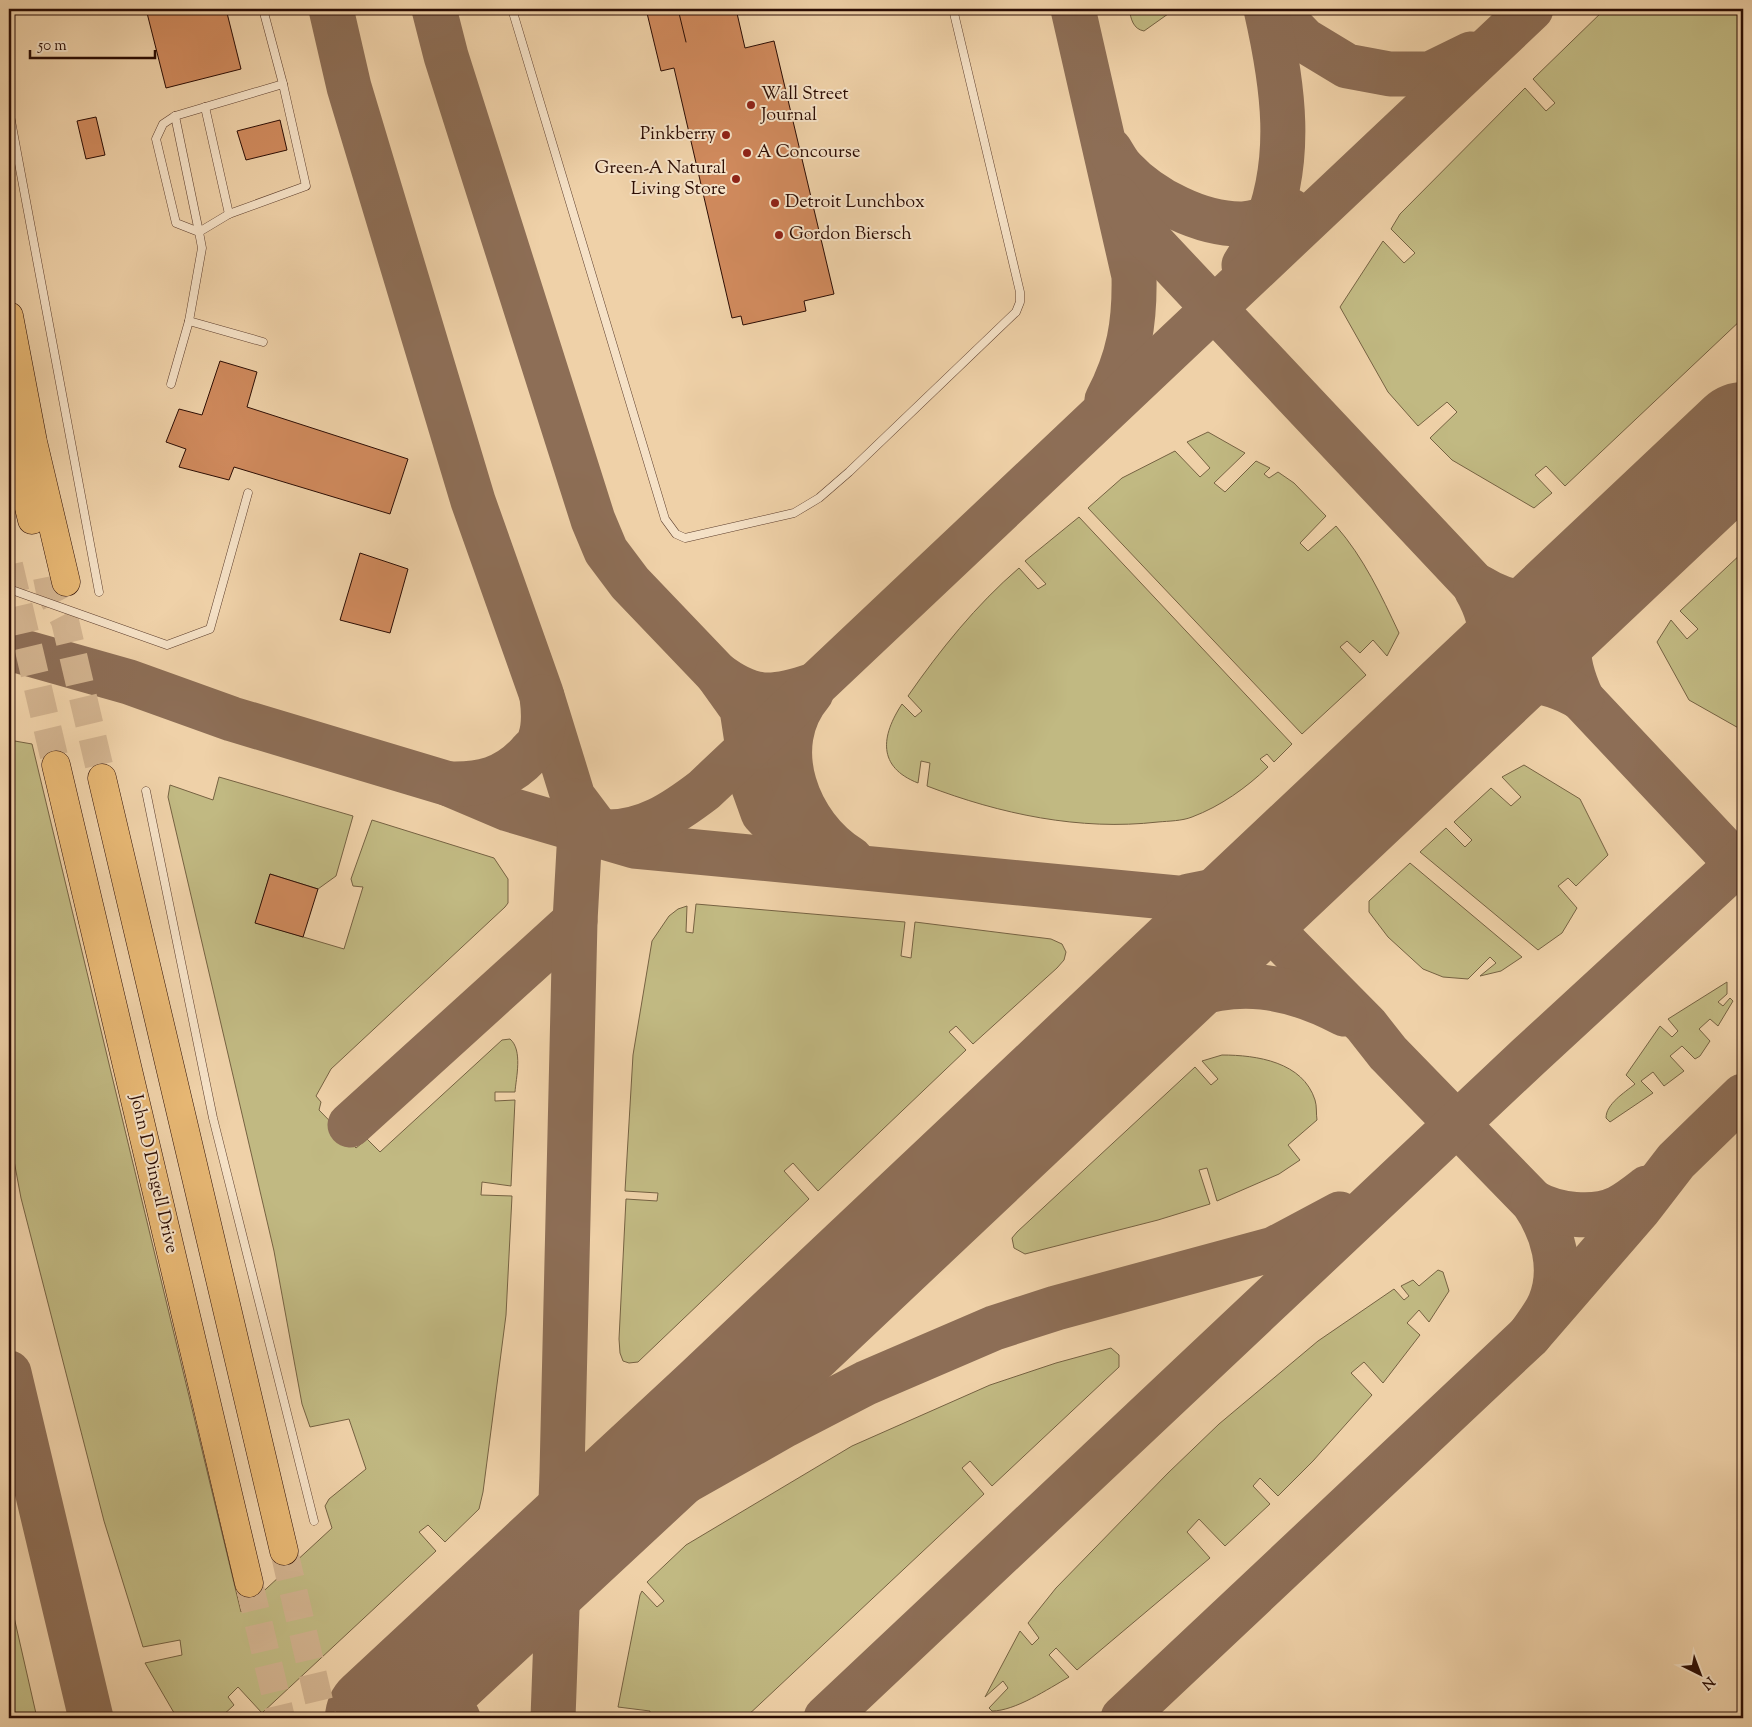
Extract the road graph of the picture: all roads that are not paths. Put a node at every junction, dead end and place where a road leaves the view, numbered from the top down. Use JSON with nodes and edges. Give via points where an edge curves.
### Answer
{"nodes":[{"id":1,"x":263,"y":9,"type":"edge"},
{"id":2,"x":512,"y":9,"type":"edge"},
{"id":3,"x":953,"y":9,"type":"edge"},
{"id":4,"x":283,"y":84,"type":"junction"},
{"id":5,"x":205,"y":107,"type":"junction"},
{"id":6,"x":9,"y":110,"type":"edge"},
{"id":7,"x":174,"y":116,"type":"junction"},
{"id":8,"x":229,"y":214,"type":"junction"},
{"id":9,"x":199,"y":232,"type":"junction"},
{"id":10,"x":9,"y":316,"type":"edge"},
{"id":11,"x":189,"y":321,"type":"junction"},
{"id":12,"x":263,"y":342,"type":"dead end"},
{"id":13,"x":171,"y":384,"type":"dead end"},
{"id":14,"x":9,"y":426,"type":"edge"},
{"id":15,"x":248,"y":493,"type":"dead end"},
{"id":16,"x":9,"y":589,"type":"edge"},
{"id":17,"x":99,"y":592,"type":"dead end"},
{"id":18,"x":56,"y":765,"type":"tunnel mouth"},
{"id":19,"x":102,"y":778,"type":"tunnel mouth"},
{"id":20,"x":146,"y":791,"type":"dead end"},
{"id":21,"x":1743,"y":1312,"type":"edge"},
{"id":22,"x":1743,"y":1320,"type":"edge"},
{"id":23,"x":314,"y":1521,"type":"dead end"},
{"id":24,"x":284,"y":1551,"type":"tunnel mouth"},
{"id":25,"x":249,"y":1583,"type":"tunnel mouth"}],
"edges":[{"from":1,"to":4,"type":"lane"},
{"from":2,"to":3,"type":"lane","via":[[665,519],[672,530],[685,538],[806,508],[849,472],[1016,312],[1020,292]]},
{"from":4,"to":5,"type":"lane"},
{"from":4,"to":8,"type":"lane","via":[[306,186]]},
{"from":5,"to":7,"type":"lane"},
{"from":5,"to":8,"type":"lane"},
{"from":6,"to":17,"type":"lane"},
{"from":7,"to":9,"type":"lane"},
{"from":7,"to":9,"type":"lane","via":[[162,124],[156,139],[176,223]]},
{"from":8,"to":9,"type":"lane"},
{"from":9,"to":11,"type":"lane","via":[[202,248]]},
{"from":10,"to":14,"type":"highway","via":[[56,580]]},
{"from":11,"to":12,"type":"lane"},
{"from":11,"to":13,"type":"lane"},
{"from":15,"to":16,"type":"lane","via":[[210,628],[167,645]]},
{"from":18,"to":25,"type":"highway","name":"John D Dingell Drive"},
{"from":19,"to":24,"type":"highway"},
{"from":20,"to":23,"type":"lane","via":[[213,1118]]},
{"from":21,"to":22,"type":"lane"}]}
